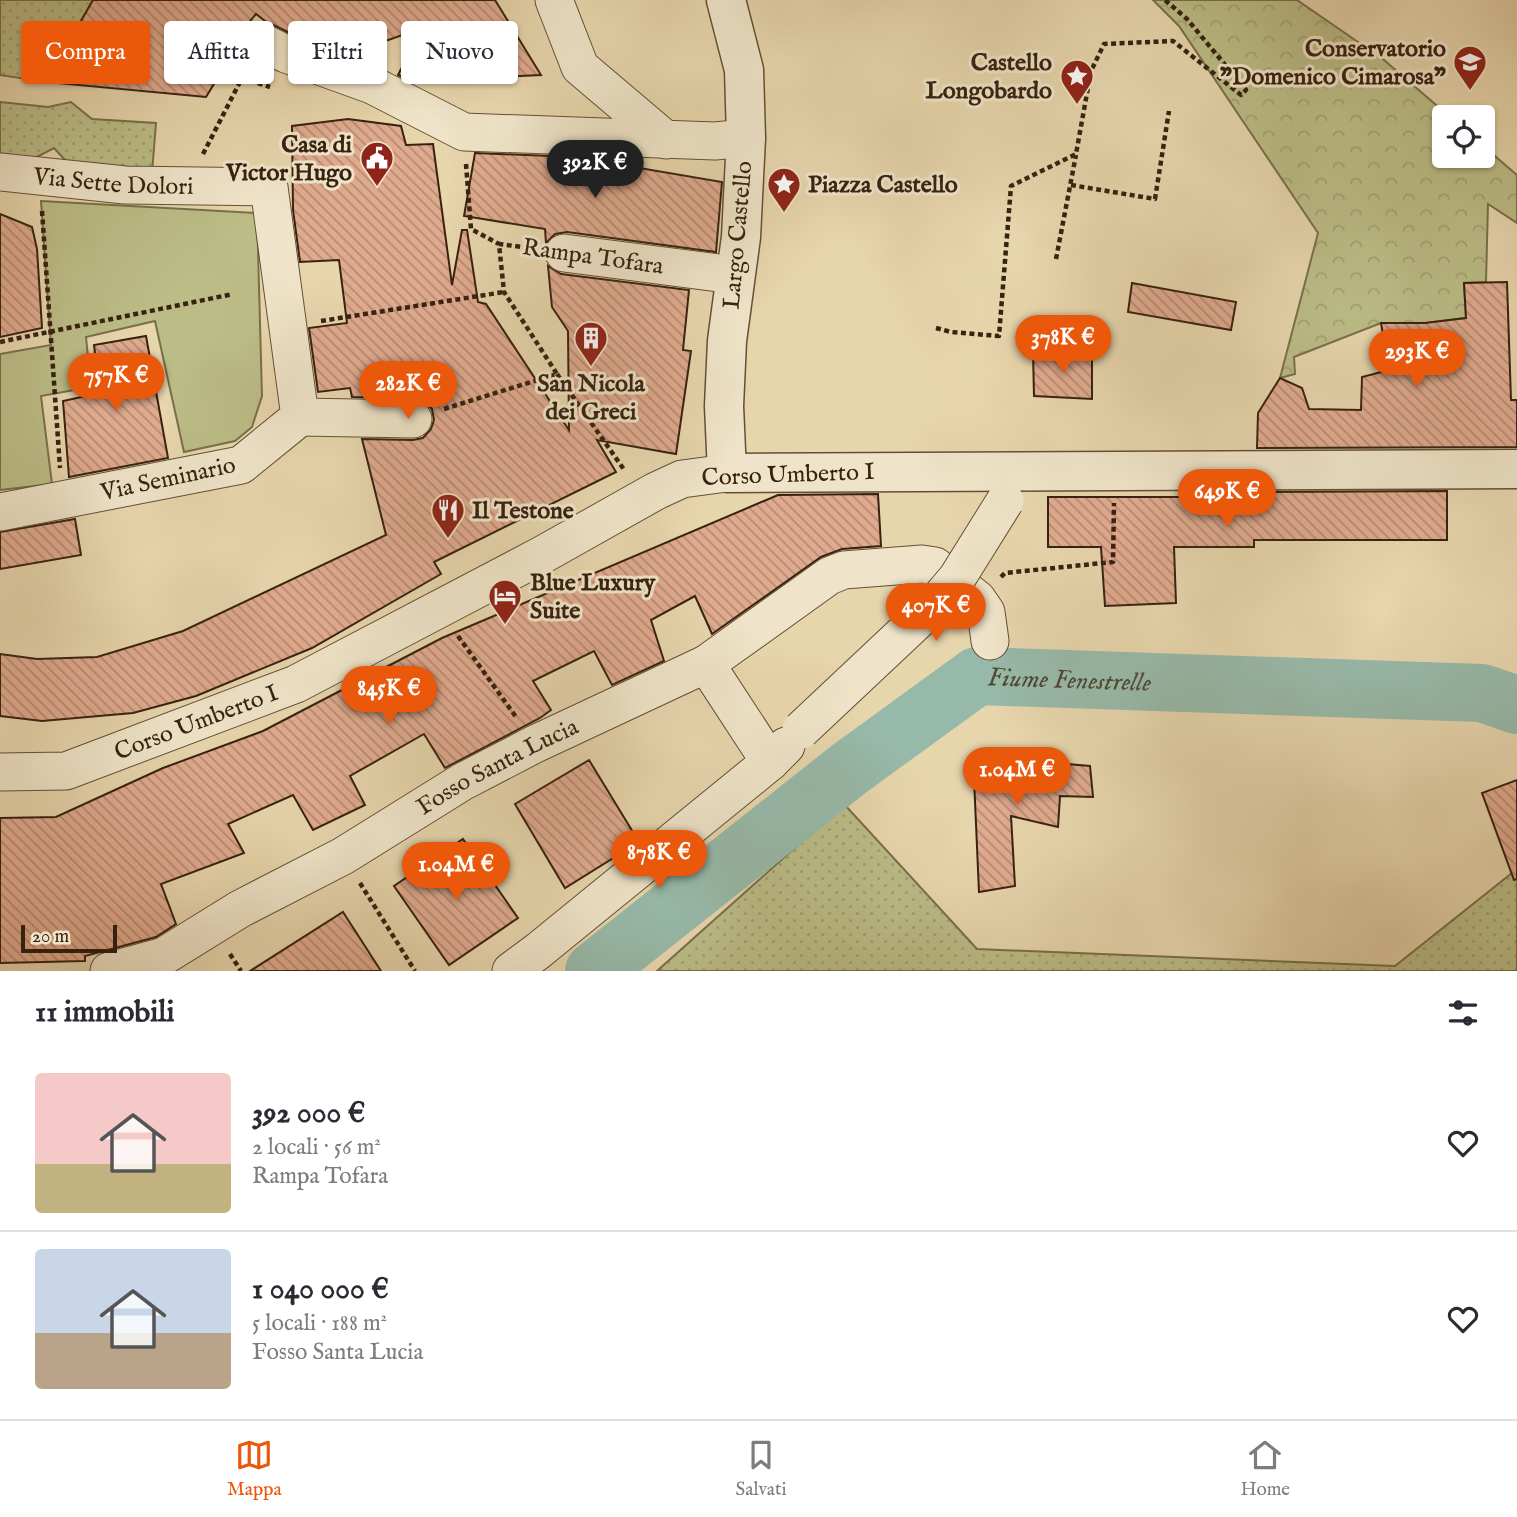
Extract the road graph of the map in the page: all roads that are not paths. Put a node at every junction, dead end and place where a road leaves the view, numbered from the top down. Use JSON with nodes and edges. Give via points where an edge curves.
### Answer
{"nodes":[{"id":1,"x":554,"y":0,"type":"edge"},
{"id":2,"x":726,"y":0,"type":"edge"},
{"id":3,"x":274,"y":48,"type":"edge"},
{"id":4,"x":746,"y":138,"type":"junction"},
{"id":5,"x":666,"y":140,"type":"junction"},
{"id":6,"x":0,"y":172,"type":"edge"},
{"id":7,"x":564,"y":253,"type":"road end"},
{"id":8,"x":734,"y":275,"type":"junction"},
{"id":9,"x":300,"y":417,"type":"junction"},
{"id":10,"x":413,"y":419,"type":"road end"},
{"id":11,"x":1517,"y":469,"type":"edge"},
{"id":12,"x":727,"y":473,"type":"junction"},
{"id":13,"x":1013,"y":486,"type":"junction"},
{"id":14,"x":0,"y":512,"type":"edge"},
{"id":15,"x":990,"y":641,"type":"dead end"},
{"id":16,"x":706,"y":664,"type":"junction"},
{"id":17,"x":770,"y":762,"type":"junction"},
{"id":18,"x":0,"y":772,"type":"edge"},
{"id":19,"x":109,"y":971,"type":"edge"},
{"id":20,"x":511,"y":971,"type":"edge"}],
"edges":[{"from":1,"to":5,"type":"street","via":[[580,67]]},
{"from":2,"to":4,"type":"street","name":"Largo Castello","via":[[744,71]]},
{"from":3,"to":5,"type":"street","via":[[372,85],[464,132]]},
{"from":4,"to":5,"type":"street"},
{"from":4,"to":8,"type":"street","name":"Largo Castello","via":[[741,237]]},
{"from":6,"to":9,"type":"street","name":"Via Sette Dolori","via":[[125,185],[269,187]]},
{"from":7,"to":8,"type":"street","name":"Rampa Tofara"},
{"from":8,"to":12,"type":"street","name":"Largo Castello","via":[[724,407]]},
{"from":9,"to":10,"type":"street"},
{"from":9,"to":14,"type":"street","name":"Via Seminario","via":[[241,465]]},
{"from":11,"to":13,"type":"street","name":"Corso Umberto I","via":[[1115,471]]},
{"from":12,"to":13,"type":"street","name":"Corso Umberto I","via":[[831,470]]},
{"from":12,"to":18,"type":"street","name":"Corso Umberto I","via":[[682,479],[645,497],[296,684],[66,771]]},
{"from":13,"to":17,"type":"street","bridge":true,"via":[[957,578],[935,604]]},
{"from":15,"to":16,"type":"street","name":"Fosso Santa Lucia","via":[[986,612],[977,599],[935,566],[844,570]]},
{"from":16,"to":17,"type":"street"},
{"from":16,"to":19,"type":"street","name":"Fosso Santa Lucia","via":[[462,782],[343,856],[240,909],[164,956]]},
{"from":17,"to":20,"type":"street"}]}
